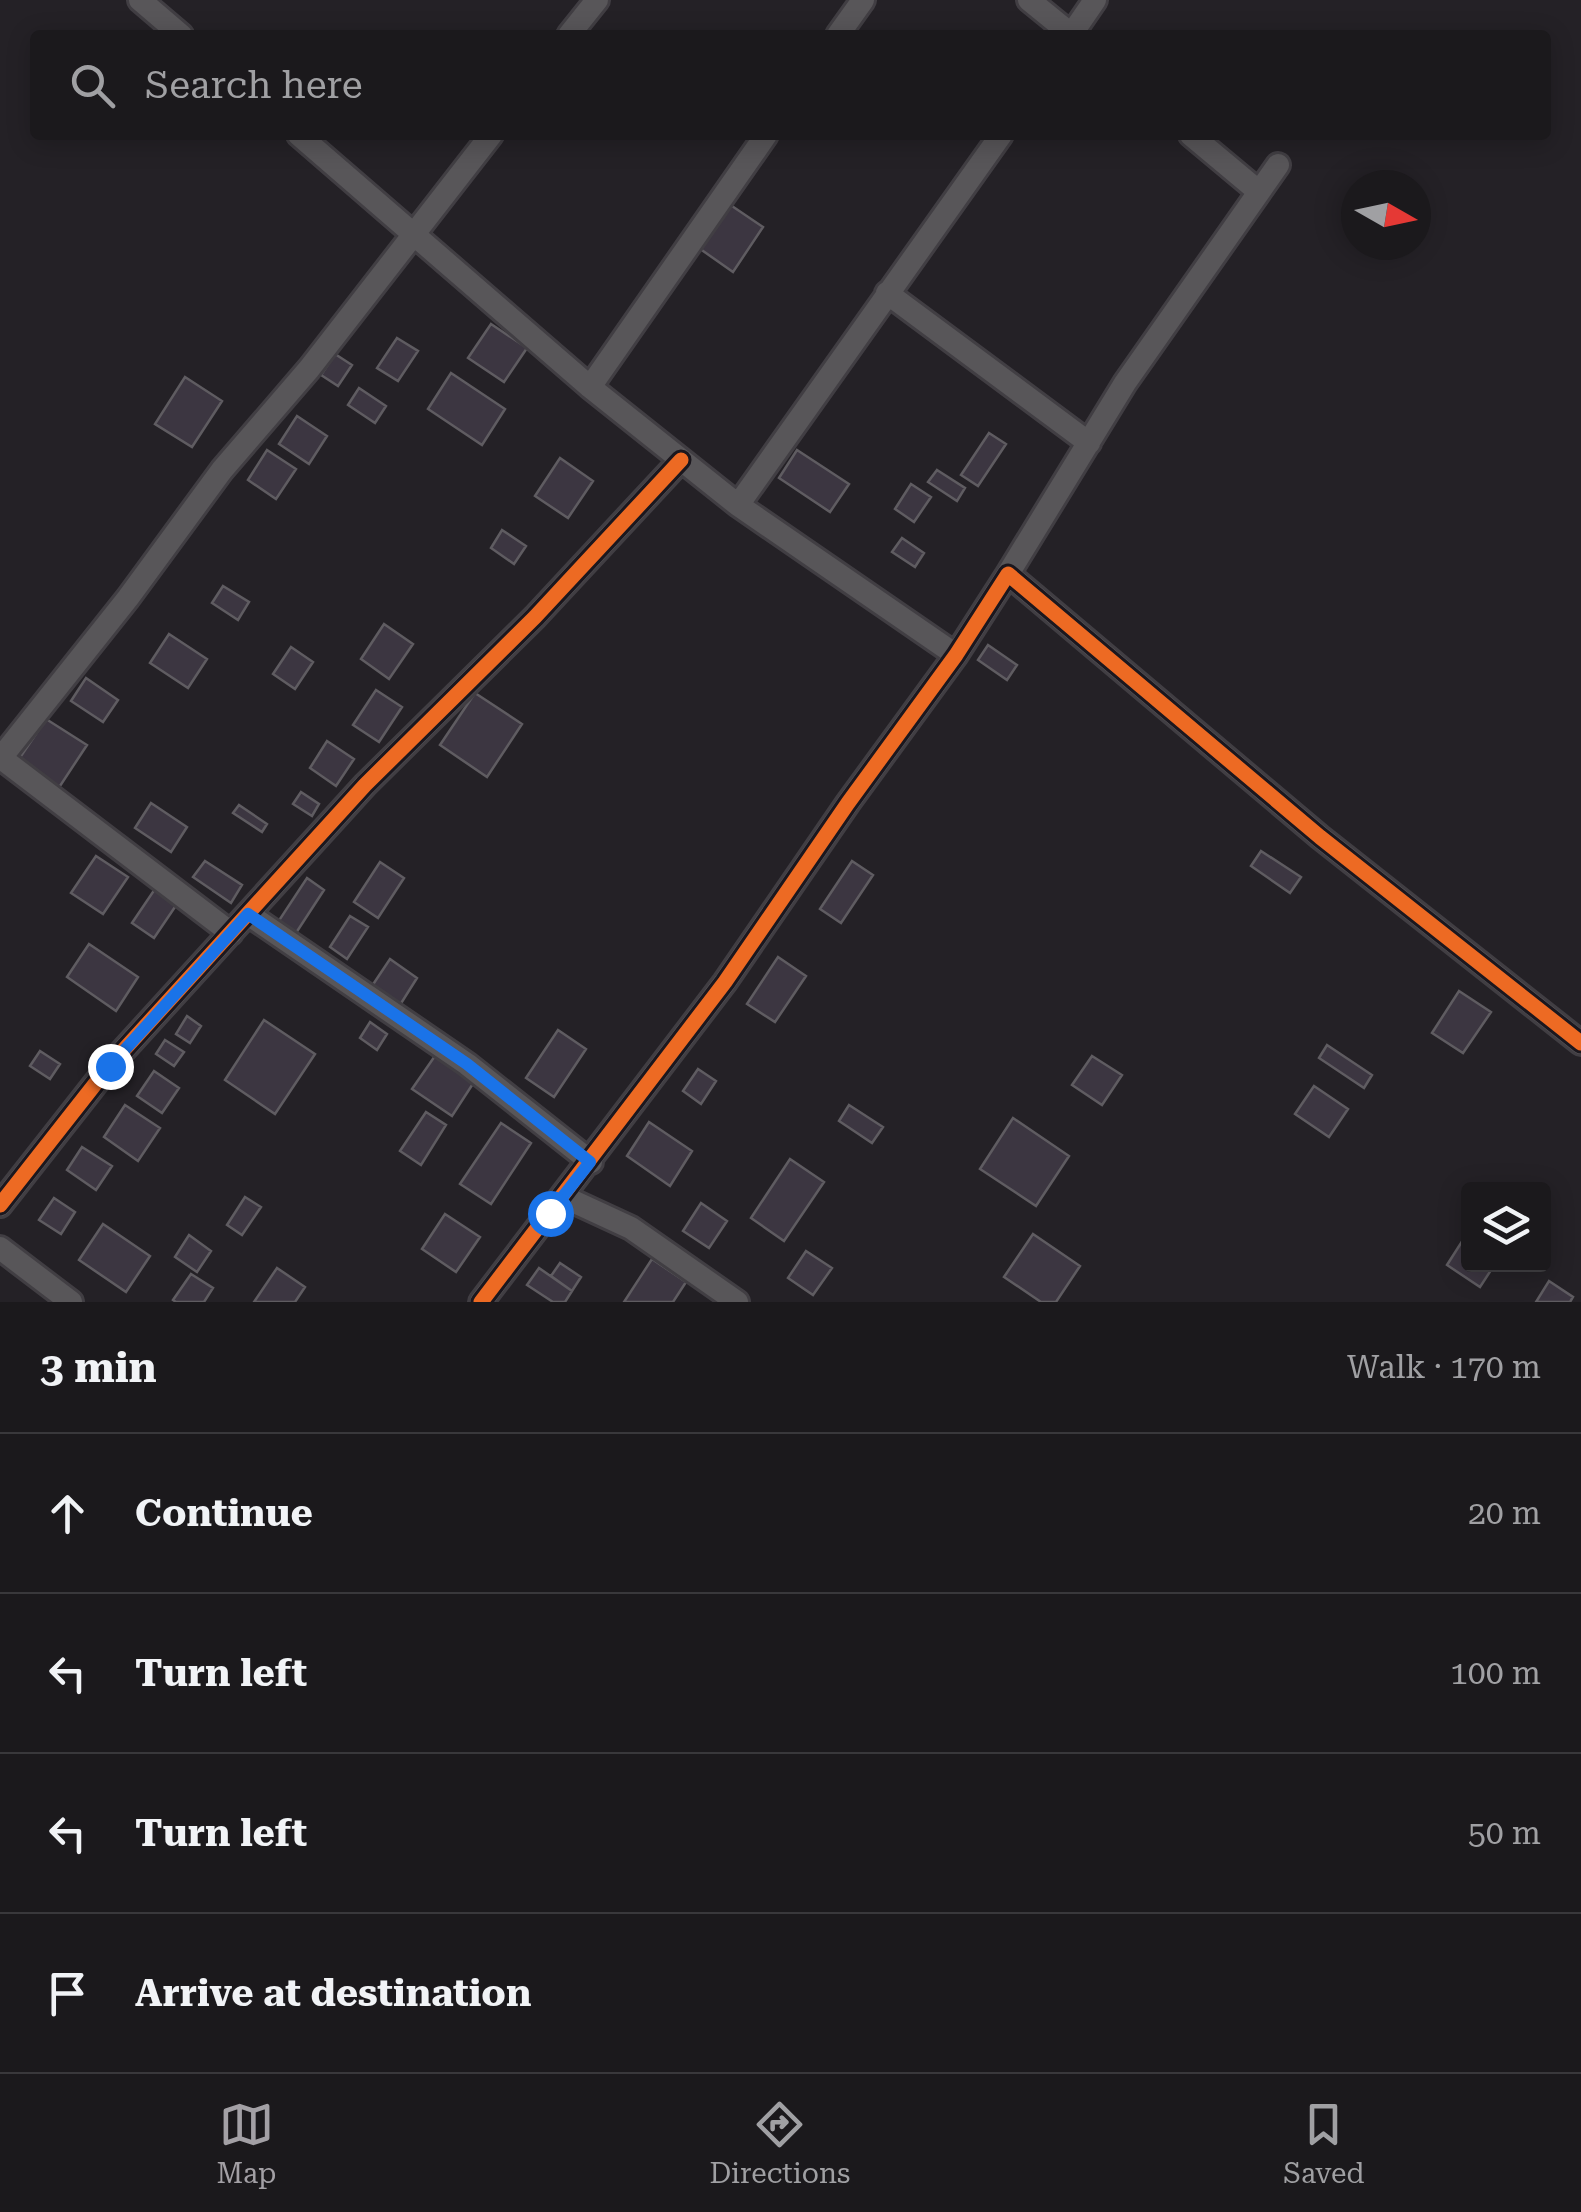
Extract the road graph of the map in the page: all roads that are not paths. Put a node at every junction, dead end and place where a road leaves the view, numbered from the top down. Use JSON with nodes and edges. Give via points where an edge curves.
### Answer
{"nodes":[{"id":1,"x":140,"y":0,"type":"edge"},
{"id":2,"x":598,"y":0,"type":"edge"},
{"id":3,"x":863,"y":0,"type":"edge"},
{"id":4,"x":1028,"y":0,"type":"edge"},
{"id":5,"x":1095,"y":0,"type":"edge"},
{"id":6,"x":175,"y":30,"type":"edge"},
{"id":7,"x":573,"y":30,"type":"edge"},
{"id":8,"x":842,"y":30,"type":"edge"},
{"id":9,"x":1065,"y":30,"type":"edge"},
{"id":10,"x":1074,"y":30,"type":"edge"},
{"id":11,"x":305,"y":140,"type":"edge"},
{"id":12,"x":487,"y":140,"type":"edge"},
{"id":13,"x":763,"y":140,"type":"edge"},
{"id":14,"x":996,"y":140,"type":"edge"},
{"id":15,"x":1197,"y":140,"type":"edge"},
{"id":16,"x":1278,"y":165,"type":"dead end"},
{"id":17,"x":1258,"y":191,"type":"junction"},
{"id":18,"x":412,"y":235,"type":"junction"},
{"id":19,"x":887,"y":293,"type":"junction"},
{"id":20,"x":590,"y":387,"type":"junction"},
{"id":21,"x":1089,"y":442,"type":"junction"},
{"id":22,"x":681,"y":460,"type":"junction"},
{"id":23,"x":738,"y":505,"type":"junction"},
{"id":24,"x":1008,"y":574,"type":"junction"},
{"id":25,"x":956,"y":655,"type":"junction"},
{"id":26,"x":1,"y":758,"type":"edge"},
{"id":27,"x":248,"y":914,"type":"junction"},
{"id":28,"x":230,"y":933,"type":"junction"},
{"id":29,"x":1581,"y":1043,"type":"edge"},
{"id":30,"x":590,"y":1162,"type":"junction"},
{"id":31,"x":564,"y":1197,"type":"junction"},
{"id":32,"x":0,"y":1205,"type":"edge"},
{"id":33,"x":0,"y":1248,"type":"edge"},
{"id":34,"x":71,"y":1302,"type":"edge"},
{"id":35,"x":482,"y":1302,"type":"edge"},
{"id":36,"x":737,"y":1302,"type":"edge"}],
"edges":[{"from":1,"to":6,"type":"street"},
{"from":2,"to":7,"type":"street"},
{"from":3,"to":8,"type":"street"},
{"from":4,"to":9,"type":"street"},
{"from":5,"to":10,"type":"street"},
{"from":11,"to":18,"type":"street"},
{"from":12,"to":18,"type":"street"},
{"from":13,"to":20,"type":"street"},
{"from":14,"to":19,"type":"street"},
{"from":15,"to":17,"type":"street"},
{"from":16,"to":17,"type":"street"},
{"from":17,"to":21,"type":"street"},
{"from":18,"to":20,"type":"street"},
{"from":18,"to":26,"type":"street"},
{"from":19,"to":21,"type":"street"},
{"from":19,"to":23,"type":"street"},
{"from":20,"to":22,"type":"street"},
{"from":21,"to":24,"type":"street"},
{"from":22,"to":23,"type":"street"},
{"from":22,"to":27,"type":"street"},
{"from":23,"to":25,"type":"street"},
{"from":24,"to":25,"type":"street"},
{"from":24,"to":29,"type":"street","via":[[1336,850]]},
{"from":25,"to":30,"type":"street"},
{"from":26,"to":28,"type":"street"},
{"from":27,"to":28,"type":"street"},
{"from":27,"to":30,"type":"street","via":[[467,1064]]},
{"from":28,"to":32,"type":"street","via":[[110,1066]]},
{"from":30,"to":31,"type":"street"},
{"from":31,"to":35,"type":"street"},
{"from":31,"to":36,"type":"street","via":[[631,1228]]},
{"from":33,"to":34,"type":"street"}]}
